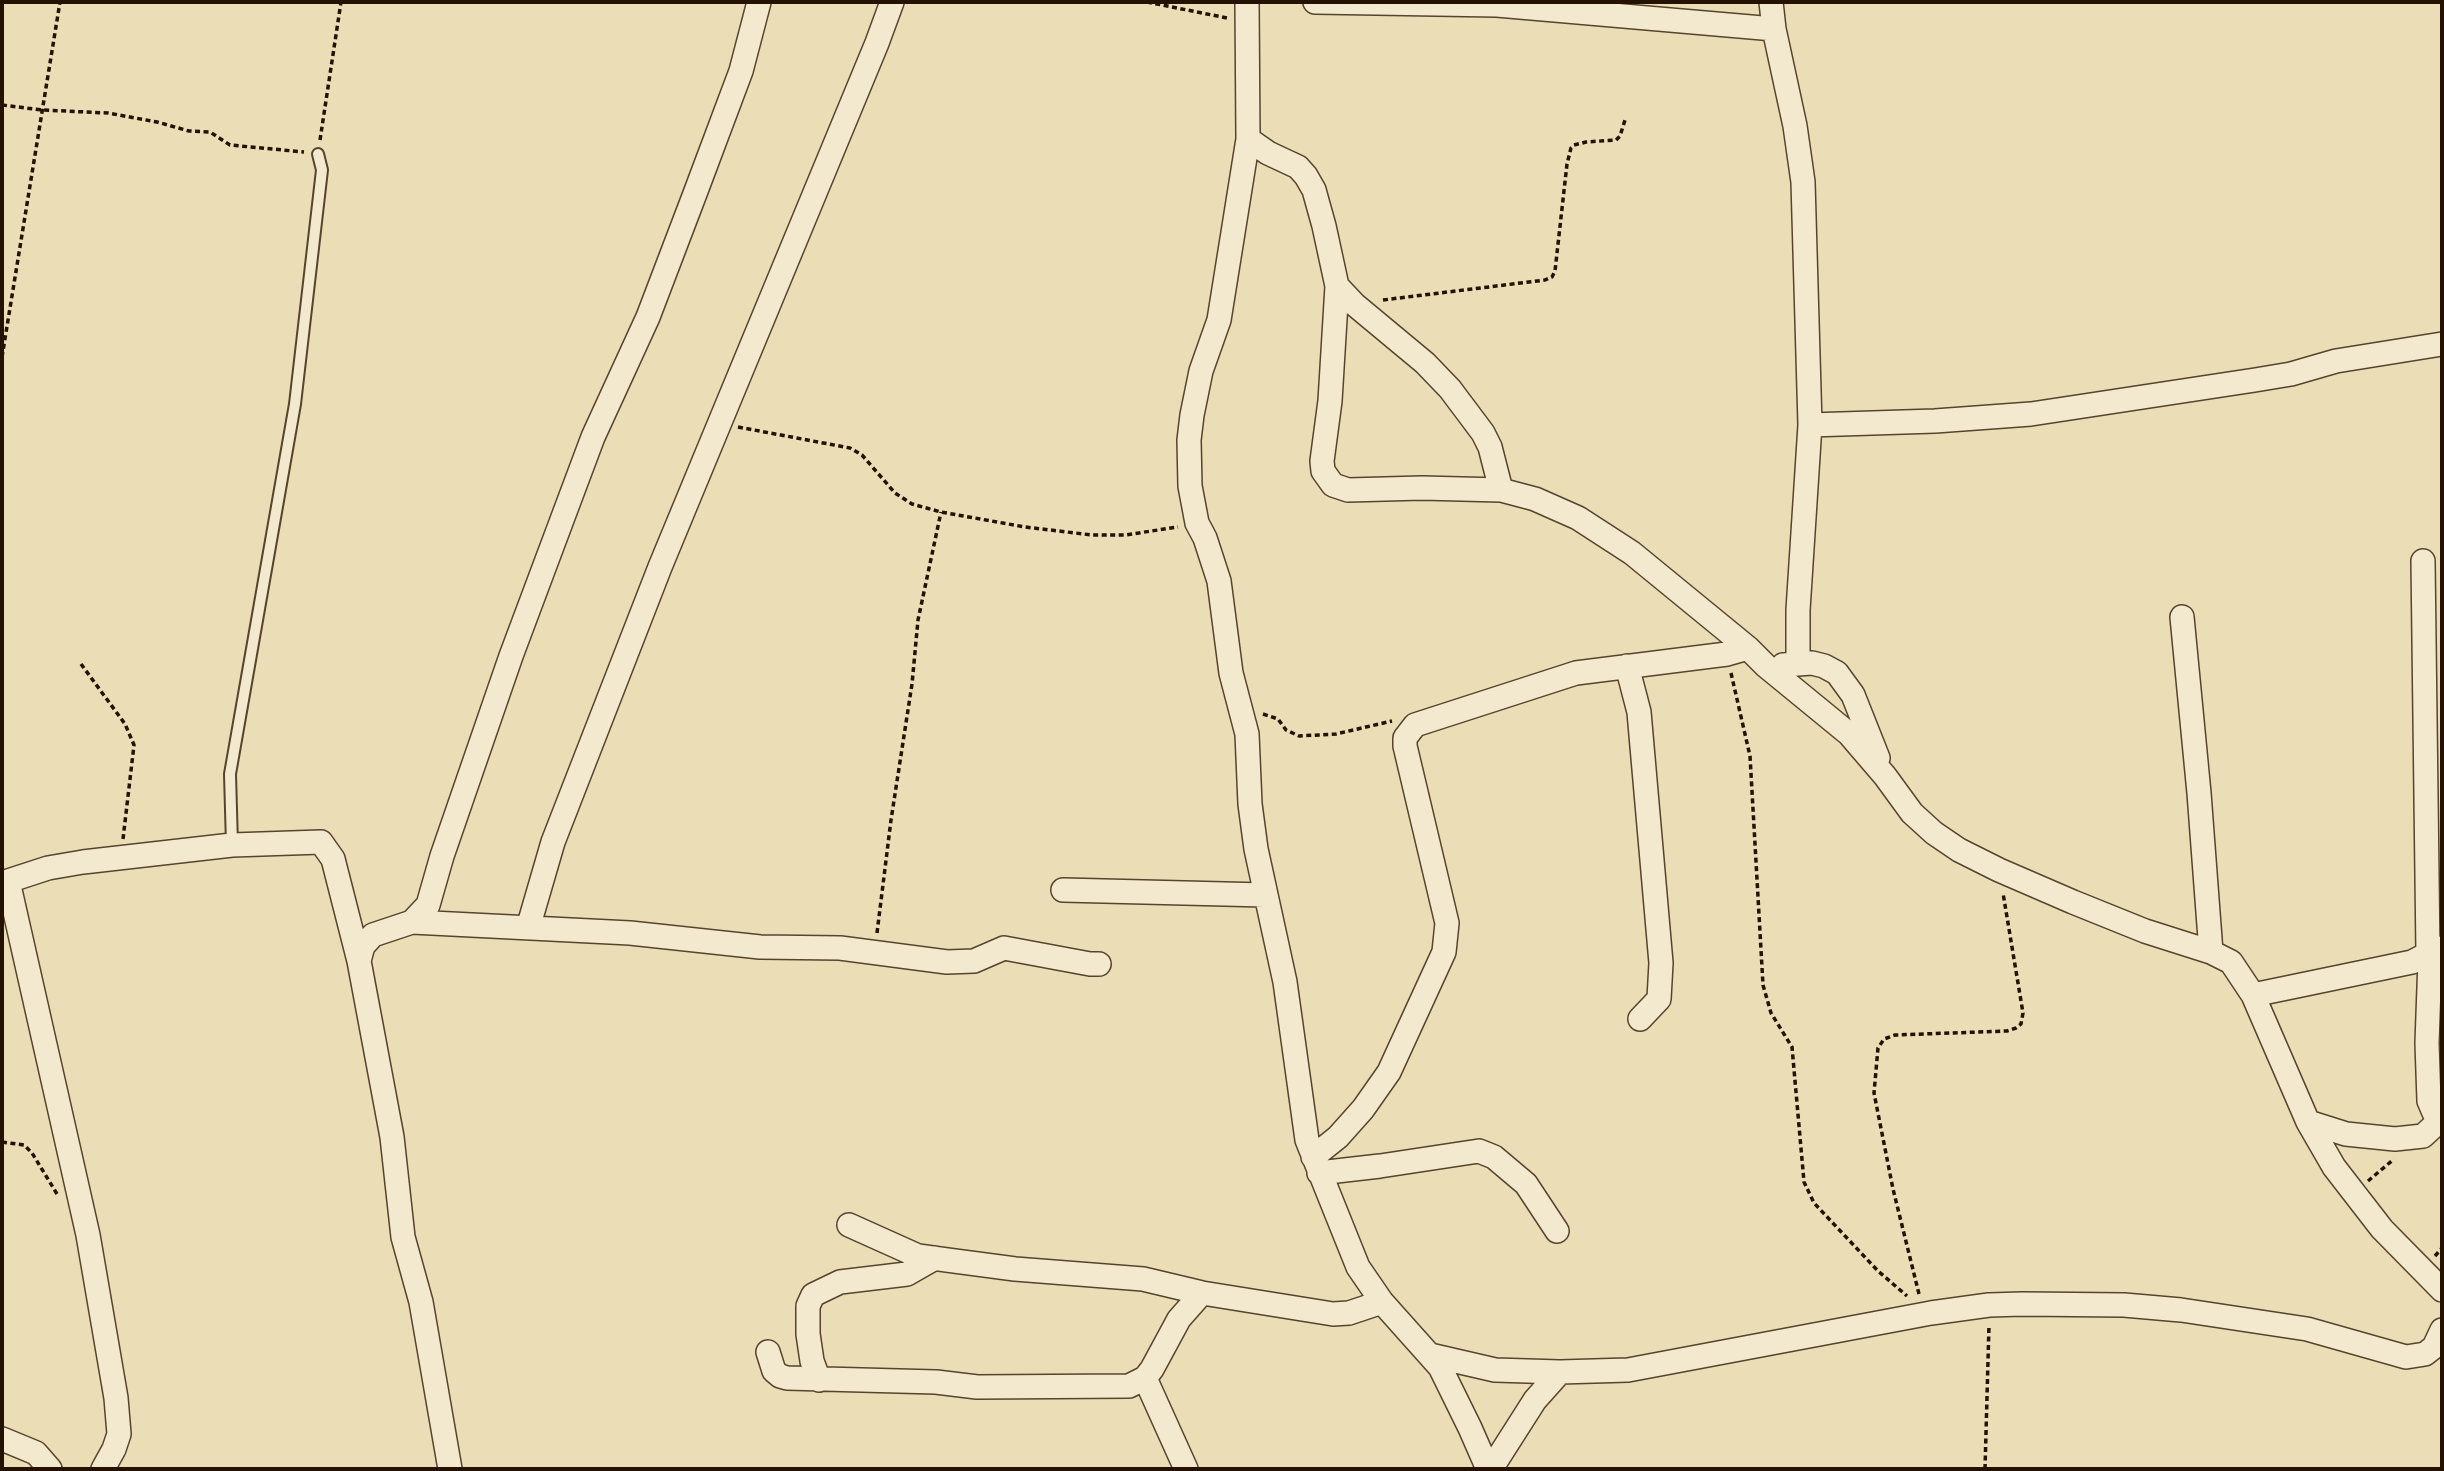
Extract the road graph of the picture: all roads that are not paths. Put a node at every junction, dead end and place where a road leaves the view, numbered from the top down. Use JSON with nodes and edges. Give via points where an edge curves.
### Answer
{"nodes":[{"id":1,"x":759,"y":2,"type":"edge"},
{"id":2,"x":892,"y":2,"type":"edge"},
{"id":3,"x":1315,"y":2,"type":"edge"},
{"id":4,"x":1771,"y":2,"type":"edge"},
{"id":5,"x":1247,"y":12,"type":"edge"},
{"id":6,"x":1774,"y":29,"type":"junction"},
{"id":7,"x":1248,"y":139,"type":"junction"},
{"id":8,"x":318,"y":154,"type":"road end"},
{"id":9,"x":1337,"y":286,"type":"junction"},
{"id":10,"x":2442,"y":344,"type":"edge"},
{"id":11,"x":1810,"y":425,"type":"junction"},
{"id":12,"x":1500,"y":490,"type":"junction"},
{"id":13,"x":2423,"y":561,"type":"dead end"},
{"id":14,"x":2182,"y":617,"type":"dead end"},
{"id":15,"x":1738,"y":651,"type":"junction"},
{"id":16,"x":1798,"y":664,"type":"junction"},
{"id":17,"x":1627,"y":666,"type":"junction"},
{"id":18,"x":1766,"y":666,"type":"junction"},
{"id":19,"x":1885,"y":776,"type":"junction"},
{"id":20,"x":232,"y":845,"type":"junction"},
{"id":21,"x":5,"y":882,"type":"edge"},
{"id":22,"x":1063,"y":890,"type":"dead end"},
{"id":23,"x":1265,"y":895,"type":"junction"},
{"id":24,"x":412,"y":922,"type":"junction"},
{"id":25,"x":528,"y":928,"type":"junction"},
{"id":26,"x":2435,"y":950,"type":"edge"},
{"id":27,"x":2211,"y":952,"type":"junction"},
{"id":28,"x":359,"y":961,"type":"junction"},
{"id":29,"x":1099,"y":964,"type":"dead end"},
{"id":30,"x":2253,"y":995,"type":"junction"},
{"id":31,"x":1640,"y":1019,"type":"dead end"},
{"id":32,"x":2308,"y":1122,"type":"junction"},
{"id":33,"x":2434,"y":1127,"type":"edge"},
{"id":34,"x":1316,"y":1165,"type":"junction"},
{"id":35,"x":849,"y":1225,"type":"dead end"},
{"id":36,"x":1558,"y":1231,"type":"dead end"},
{"id":37,"x":935,"y":1258,"type":"junction"},
{"id":38,"x":2442,"y":1290,"type":"edge"},
{"id":39,"x":1202,"y":1293,"type":"junction"},
{"id":40,"x":1382,"y":1302,"type":"junction"},
{"id":41,"x":2442,"y":1330,"type":"edge"},
{"id":42,"x":768,"y":1352,"type":"dead end"},
{"id":43,"x":1430,"y":1355,"type":"junction"},
{"id":44,"x":1560,"y":1372,"type":"junction"},
{"id":45,"x":1145,"y":1378,"type":"junction"},
{"id":46,"x":819,"y":1380,"type":"junction"},
{"id":47,"x":2,"y":1439,"type":"edge"},
{"id":48,"x":50,"y":1469,"type":"edge"},
{"id":49,"x":103,"y":1469,"type":"edge"},
{"id":50,"x":450,"y":1469,"type":"edge"},
{"id":51,"x":1186,"y":1469,"type":"edge"},
{"id":52,"x":1490,"y":1469,"type":"edge"}],
"edges":[{"from":1,"to":24,"type":"street","via":[[741,71],[696,191],[648,317],[593,437],[511,656],[428,905]]},
{"from":2,"to":25,"type":"street","via":[[660,567],[553,842]]},
{"from":3,"to":6,"type":"street","via":[[1497,5]]},
{"from":4,"to":6,"type":"street"},
{"from":5,"to":7,"type":"street"},
{"from":6,"to":11,"type":"street","via":[[1802,182]]},
{"from":7,"to":9,"type":"street","via":[[1306,176],[1314,190]]},
{"from":7,"to":23,"type":"street","via":[[1219,320],[1201,371],[1190,428],[1190,486],[1197,523],[1219,581],[1248,747],[1250,804]]},
{"from":8,"to":20,"type":"lane","via":[[322,170],[295,404],[230,774]]},
{"from":9,"to":12,"type":"street","via":[[1450,389],[1490,447]]},
{"from":9,"to":12,"type":"street","via":[[1322,461],[1327,479],[1348,491]]},
{"from":10,"to":11,"type":"street","via":[[2336,361],[2291,374],[2031,414]]},
{"from":11,"to":16,"type":"street"},
{"from":12,"to":15,"type":"street","via":[[1578,518],[1632,553]]},
{"from":13,"to":26,"type":"street"},
{"from":14,"to":27,"type":"street"},
{"from":15,"to":17,"type":"street"},
{"from":15,"to":18,"type":"street"},
{"from":16,"to":18,"type":"street"},
{"from":16,"to":19,"type":"street","via":[[1811,663],[1837,673],[1853,695]]},
{"from":17,"to":31,"type":"street","via":[[1639,712],[1661,974],[1659,999]]},
{"from":17,"to":34,"type":"street","via":[[1576,673],[1415,725],[1405,738],[1447,923],[1444,952],[1389,1072]]},
{"from":18,"to":19,"type":"street","via":[[1849,734]]},
{"from":19,"to":27,"type":"street","via":[[1912,813],[1959,850],[2145,931]]},
{"from":20,"to":21,"type":"street","via":[[48,868]]},
{"from":20,"to":28,"type":"street","via":[[321,842],[333,859]]},
{"from":21,"to":49,"type":"street","via":[[88,1235],[117,1398],[119,1434]]},
{"from":22,"to":23,"type":"street"},
{"from":23,"to":34,"type":"street","via":[[1285,982],[1307,1140]]},
{"from":24,"to":25,"type":"street"},
{"from":24,"to":28,"type":"street","via":[[373,935],[363,946]]},
{"from":25,"to":29,"type":"street","via":[[760,947],[840,948],[960,962],[1004,948]]},
{"from":26,"to":30,"type":"street","via":[[2412,962]]},
{"from":26,"to":33,"type":"street","via":[[2430,959],[2427,1043]]},
{"from":27,"to":30,"type":"street","via":[[2231,962]]},
{"from":28,"to":50,"type":"street","via":[[392,1137],[403,1237],[421,1302]]},
{"from":30,"to":32,"type":"street"},
{"from":32,"to":33,"type":"street","via":[[2346,1134],[2395,1139]]},
{"from":32,"to":38,"type":"street","via":[[2354,1194]]},
{"from":34,"to":36,"type":"street","via":[[1381,1166],[1479,1151],[1494,1157],[1526,1184]]},
{"from":34,"to":40,"type":"street","via":[[1357,1267]]},
{"from":35,"to":37,"type":"street","via":[[918,1256]]},
{"from":37,"to":39,"type":"street","via":[[1143,1279]]},
{"from":37,"to":46,"type":"street","via":[[907,1274],[840,1282],[813,1295],[808,1306],[808,1334]]},
{"from":39,"to":40,"type":"street","via":[[1333,1314]]},
{"from":39,"to":45,"type":"street","via":[[1179,1319]]},
{"from":40,"to":43,"type":"street"},
{"from":41,"to":44,"type":"street","via":[[2425,1354],[2406,1357],[2307,1329],[2181,1310],[2112,1304],[1989,1305],[1927,1310],[1628,1370]]},
{"from":42,"to":46,"type":"street","via":[[780,1376]]},
{"from":43,"to":44,"type":"street","via":[[1495,1370]]},
{"from":43,"to":52,"type":"street","via":[[1451,1387]]},
{"from":44,"to":52,"type":"street","via":[[1535,1400]]},
{"from":45,"to":46,"type":"street","via":[[1113,1388]]},
{"from":45,"to":51,"type":"street"},
{"from":47,"to":48,"type":"street","via":[[36,1453]]}]}
